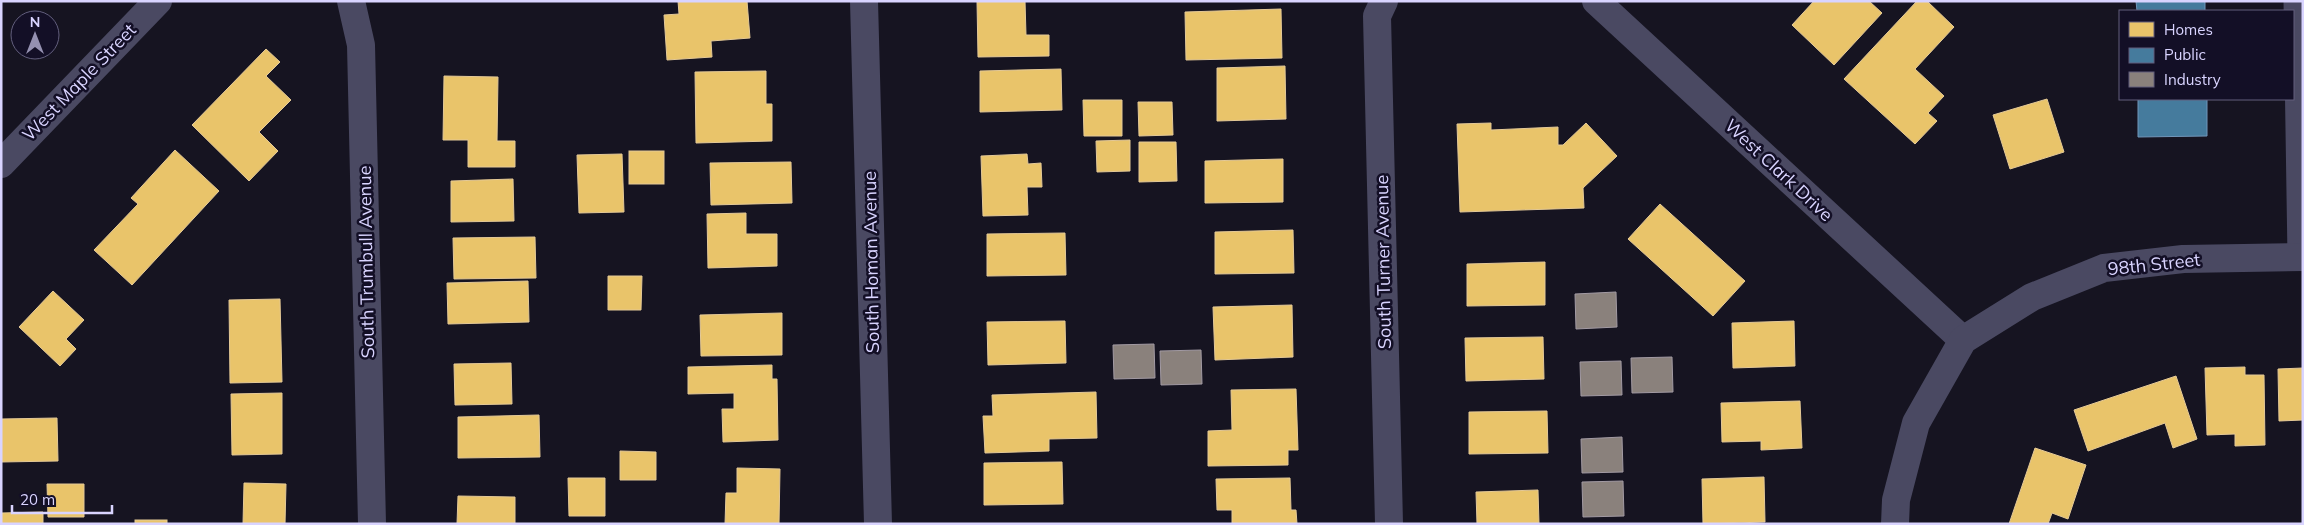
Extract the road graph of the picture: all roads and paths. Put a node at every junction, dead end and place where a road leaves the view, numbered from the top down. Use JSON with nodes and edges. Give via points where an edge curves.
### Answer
{"nodes":[{"id":1,"x":158,"y":1,"type":"edge"},
{"id":2,"x":351,"y":1,"type":"edge"},
{"id":3,"x":864,"y":1,"type":"edge"},
{"id":4,"x":1384,"y":1,"type":"edge"},
{"id":5,"x":1596,"y":1,"type":"edge"},
{"id":6,"x":2294,"y":38,"type":"edge"},
{"id":7,"x":1,"y":164,"type":"edge"},
{"id":8,"x":2300,"y":257,"type":"edge"},
{"id":9,"x":1963,"y":340,"type":"junction"},
{"id":10,"x":372,"y":524,"type":"edge"},
{"id":11,"x":878,"y":524,"type":"edge"},
{"id":12,"x":1389,"y":524,"type":"edge"},
{"id":13,"x":1895,"y":524,"type":"edge"}],
"edges":[{"from":1,"to":7,"type":"street","name":"West Maple Street"},
{"from":2,"to":10,"type":"street","name":"South Trumbull Avenue","via":[[361,45]]},
{"from":3,"to":11,"type":"street","name":"South Homan Avenue"},
{"from":4,"to":12,"type":"street","name":"South Turner Avenue","via":[[1377,16]]},
{"from":5,"to":9,"type":"street","name":"West Clark Drive"},
{"from":6,"to":8,"type":"lane"},
{"from":8,"to":9,"type":"street","name":"98th Street","via":[[2183,259],[2104,268],[2032,298]]},
{"from":9,"to":13,"type":"street","via":[[1916,423],[1896,500]]}]}
